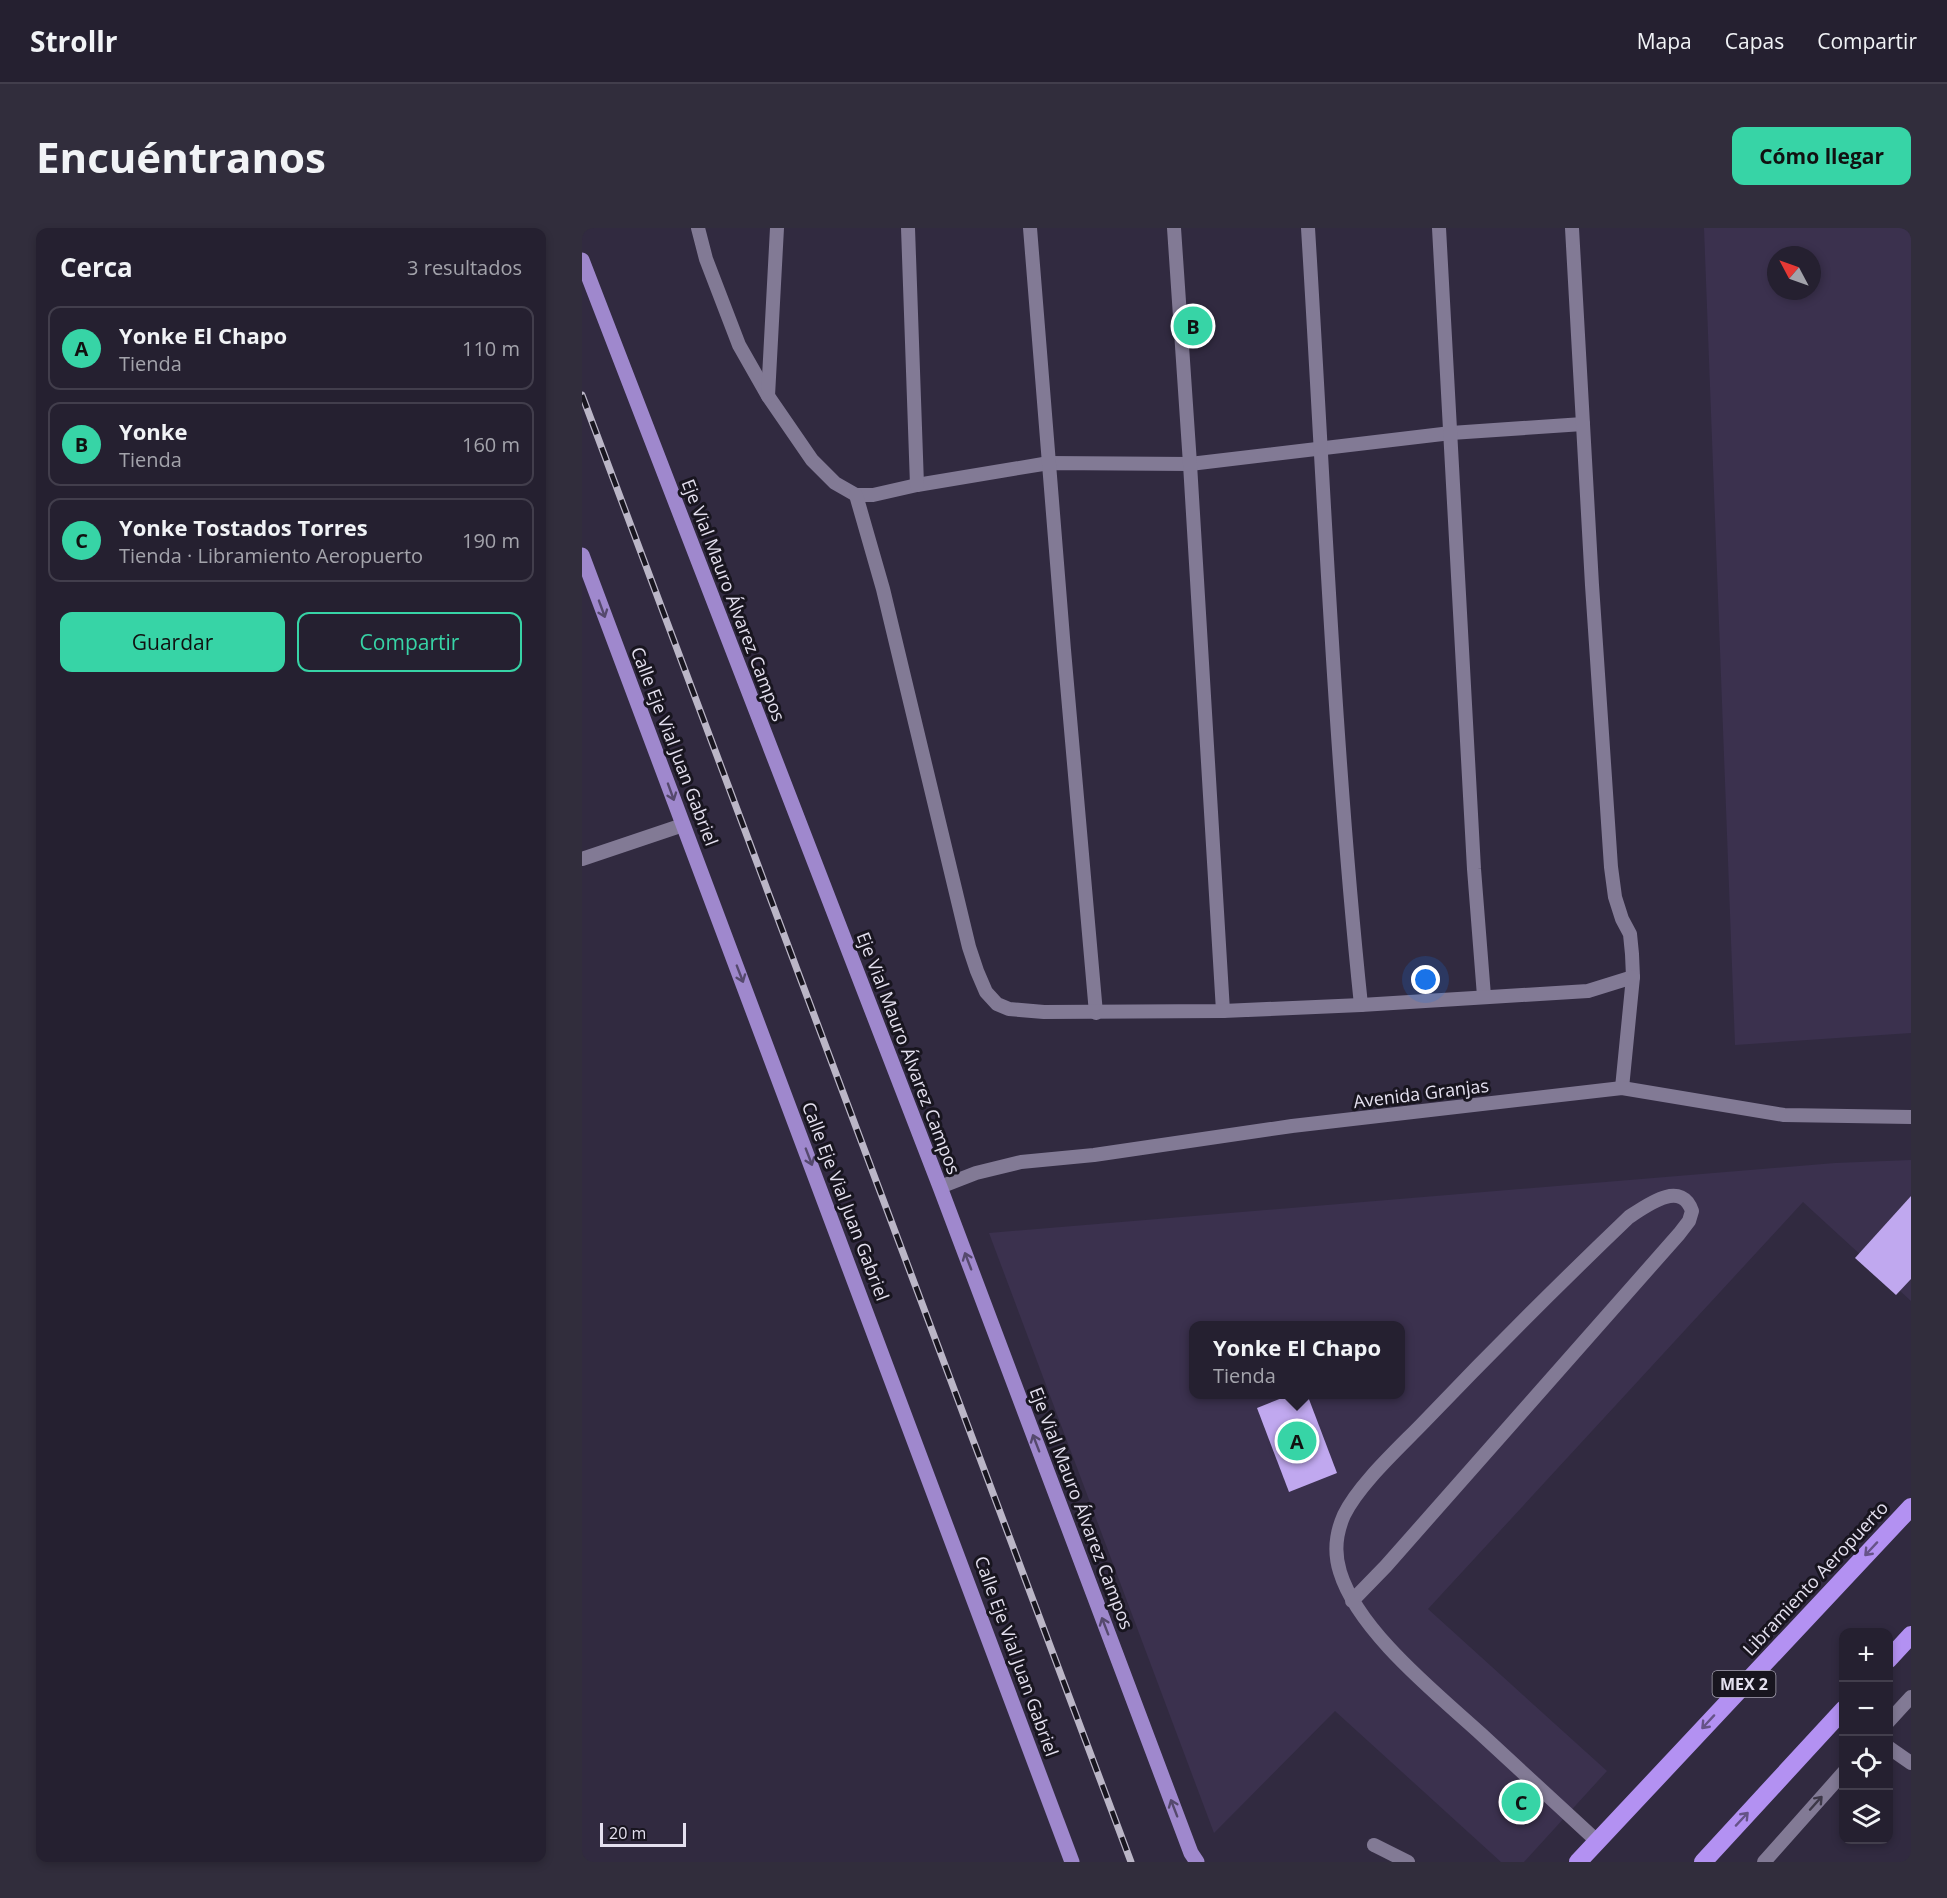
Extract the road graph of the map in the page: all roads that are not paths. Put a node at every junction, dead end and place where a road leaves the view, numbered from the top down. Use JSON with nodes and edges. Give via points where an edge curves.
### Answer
{"nodes":[{"id":1,"x":698,"y":228,"type":"edge"},
{"id":2,"x":777,"y":228,"type":"edge"},
{"id":3,"x":908,"y":228,"type":"edge"},
{"id":4,"x":1030,"y":228,"type":"edge"},
{"id":5,"x":1174,"y":228,"type":"edge"},
{"id":6,"x":1308,"y":228,"type":"edge"},
{"id":7,"x":1439,"y":228,"type":"edge"},
{"id":8,"x":1572,"y":228,"type":"edge"},
{"id":9,"x":582,"y":260,"type":"edge"},
{"id":10,"x":768,"y":396,"type":"junction"},
{"id":11,"x":1583,"y":424,"type":"junction"},
{"id":12,"x":1451,"y":433,"type":"junction"},
{"id":13,"x":1322,"y":447,"type":"junction"},
{"id":14,"x":1050,"y":464,"type":"junction"},
{"id":15,"x":1190,"y":464,"type":"junction"},
{"id":16,"x":917,"y":485,"type":"junction"},
{"id":17,"x":856,"y":495,"type":"junction"},
{"id":18,"x":582,"y":555,"type":"edge"},
{"id":19,"x":683,"y":825,"type":"junction"},
{"id":20,"x":582,"y":859,"type":"edge"},
{"id":21,"x":1633,"y":977,"type":"junction"},
{"id":22,"x":1484,"y":996,"type":"junction"},
{"id":23,"x":1361,"y":1005,"type":"junction"},
{"id":24,"x":1223,"y":1011,"type":"junction"},
{"id":25,"x":1096,"y":1013,"type":"junction"},
{"id":26,"x":1622,"y":1088,"type":"junction"},
{"id":27,"x":1911,"y":1117,"type":"edge"},
{"id":28,"x":940,"y":1187,"type":"junction"},
{"id":29,"x":1911,"y":1507,"type":"edge"},
{"id":30,"x":1352,"y":1601,"type":"junction"},
{"id":31,"x":1911,"y":1635,"type":"edge"},
{"id":32,"x":1893,"y":1655,"type":"edge"},
{"id":33,"x":1911,"y":1697,"type":"edge"},
{"id":34,"x":1839,"y":1713,"type":"edge"},
{"id":35,"x":1893,"y":1717,"type":"edge"},
{"id":36,"x":1893,"y":1751,"type":"edge"},
{"id":37,"x":1911,"y":1763,"type":"edge"},
{"id":38,"x":1839,"y":1778,"type":"edge"},
{"id":39,"x":1598,"y":1842,"type":"junction"},
{"id":40,"x":1374,"y":1845,"type":"dead end"},
{"id":41,"x":1072,"y":1862,"type":"edge"},
{"id":42,"x":1197,"y":1862,"type":"edge"},
{"id":43,"x":1408,"y":1862,"type":"edge"},
{"id":44,"x":1578,"y":1862,"type":"edge"},
{"id":45,"x":1703,"y":1862,"type":"edge"},
{"id":46,"x":1764,"y":1862,"type":"edge"}],
"edges":[{"from":1,"to":10,"type":"lane","via":[[739,345]]},
{"from":2,"to":10,"type":"lane"},
{"from":3,"to":16,"type":"lane"},
{"from":4,"to":14,"type":"lane"},
{"from":5,"to":15,"type":"lane"},
{"from":6,"to":13,"type":"lane"},
{"from":7,"to":12,"type":"lane"},
{"from":8,"to":11,"type":"lane"},
{"from":9,"to":28,"type":"main road","name":"Eje Vial Mauro Álvarez Campos"},
{"from":10,"to":17,"type":"lane","via":[[812,460],[835,483]]},
{"from":11,"to":12,"type":"lane"},
{"from":11,"to":21,"type":"lane","via":[[1611,867],[1615,897],[1630,934]]},
{"from":12,"to":13,"type":"lane"},
{"from":12,"to":22,"type":"lane"},
{"from":13,"to":15,"type":"lane"},
{"from":13,"to":23,"type":"lane","via":[[1339,760]]},
{"from":14,"to":15,"type":"lane"},
{"from":14,"to":16,"type":"lane"},
{"from":14,"to":25,"type":"lane"},
{"from":15,"to":24,"type":"lane"},
{"from":16,"to":17,"type":"lane"},
{"from":17,"to":25,"type":"lane","via":[[883,589],[969,946],[986,992],[997,1004],[1009,1009]]},
{"from":18,"to":19,"type":"main road","name":"Calle Eje Vial Juan Gabriel","one_way":true},
{"from":19,"to":20,"type":"lane"},
{"from":19,"to":41,"type":"main road","name":"Calle Eje Vial Juan Gabriel","one_way":true},
{"from":21,"to":22,"type":"lane","via":[[1588,991]]},
{"from":21,"to":26,"type":"lane"},
{"from":22,"to":23,"type":"lane"},
{"from":23,"to":24,"type":"lane"},
{"from":24,"to":25,"type":"lane"},
{"from":26,"to":27,"type":"lane","name":"Avenida Granjas","via":[[1784,1115]]},
{"from":26,"to":28,"type":"lane","name":"Avenida Granjas","via":[[1021,1162]]},
{"from":42,"to":28,"type":"main road","name":"Eje Vial Mauro Álvarez Campos","one_way":true},
{"from":29,"to":39,"type":"highway","name":"Libramiento Aeropuerto","number":"MEX 2","one_way":true},
{"from":30,"to":30,"type":"lane","via":[[1679,1234],[1692,1211],[1687,1201],[1669,1196],[1629,1217],[1509,1333],[1360,1491],[1345,1514],[1335,1549]]},
{"from":30,"to":39,"type":"lane","via":[[1414,1673]]},
{"from":31,"to":32,"type":"highway"},
{"from":33,"to":35,"type":"lane"},
{"from":45,"to":34,"type":"highway","one_way":true},
{"from":36,"to":37,"type":"lane"},
{"from":46,"to":38,"type":"lane","one_way":true},
{"from":39,"to":44,"type":"highway","name":"Libramiento Aeropuerto","number":"MEX 2"},
{"from":40,"to":43,"type":"lane"}]}
